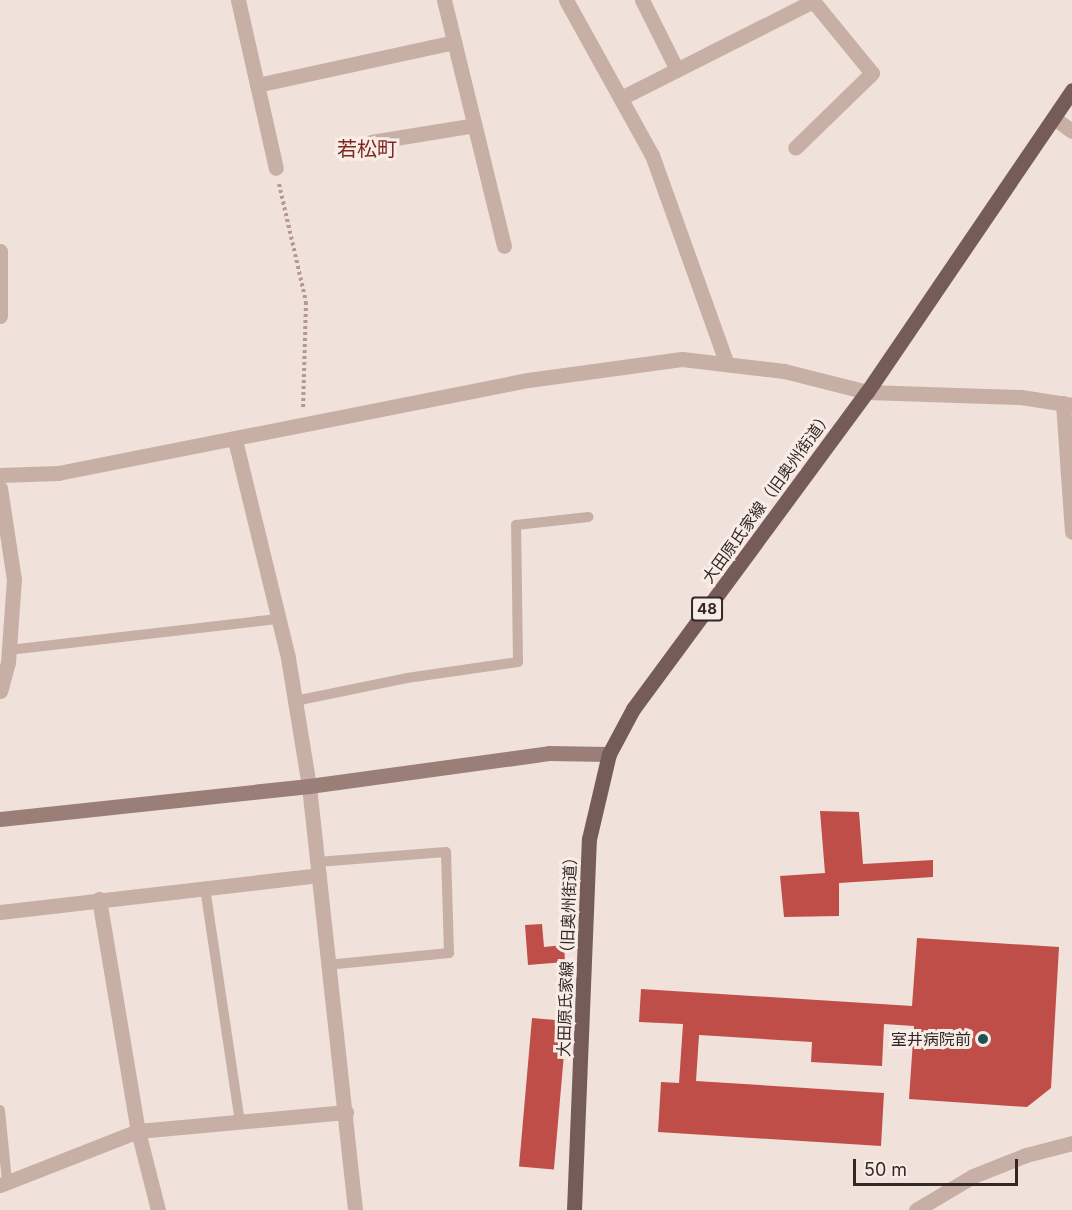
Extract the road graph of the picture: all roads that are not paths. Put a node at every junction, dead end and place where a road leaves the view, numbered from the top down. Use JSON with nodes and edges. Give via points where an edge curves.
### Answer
{"nodes":[{"id":1,"x":238,"y":0,"type":"edge"},
{"id":2,"x":444,"y":0,"type":"edge"},
{"id":3,"x":566,"y":0,"type":"edge"},
{"id":4,"x":642,"y":0,"type":"edge"},
{"id":5,"x":812,"y":1,"type":"edge"},
{"id":6,"x":454,"y":42,"type":"junction"},
{"id":7,"x":677,"y":70,"type":"junction"},
{"id":8,"x":257,"y":85,"type":"junction"},
{"id":9,"x":1072,"y":90,"type":"edge"},
{"id":10,"x":621,"y":98,"type":"junction"},
{"id":11,"x":1053,"y":118,"type":"junction"},
{"id":12,"x":475,"y":125,"type":"junction"},
{"id":13,"x":1072,"y":131,"type":"edge"},
{"id":14,"x":371,"y":142,"type":"dead end"},
{"id":15,"x":795,"y":148,"type":"dead end"},
{"id":16,"x":276,"y":168,"type":"road end"},
{"id":17,"x":504,"y":246,"type":"dead end"},
{"id":18,"x":0,"y":251,"type":"edge"},
{"id":19,"x":0,"y":316,"type":"edge"},
{"id":20,"x":727,"y":364,"type":"junction"},
{"id":21,"x":867,"y":392,"type":"junction"},
{"id":22,"x":1067,"y":404,"type":"edge"},
{"id":23,"x":235,"y":440,"type":"junction"},
{"id":24,"x":0,"y":475,"type":"edge"},
{"id":25,"x":0,"y":488,"type":"edge"},
{"id":26,"x":589,"y":517,"type":"dead end"},
{"id":27,"x":1072,"y":532,"type":"edge"},
{"id":28,"x":278,"y":619,"type":"junction"},
{"id":29,"x":9,"y":650,"type":"junction"},
{"id":30,"x":0,"y":691,"type":"edge"},
{"id":31,"x":295,"y":700,"type":"junction"},
{"id":32,"x":609,"y":754,"type":"junction"},
{"id":33,"x":309,"y":786,"type":"junction"},
{"id":34,"x":0,"y":819,"type":"edge"},
{"id":35,"x":318,"y":869,"type":"junction"},
{"id":36,"x":205,"y":888,"type":"junction"},
{"id":37,"x":99,"y":899,"type":"junction"},
{"id":38,"x":0,"y":912,"type":"edge"},
{"id":39,"x":327,"y":965,"type":"junction"},
{"id":40,"x":0,"y":1110,"type":"edge"},
{"id":41,"x":346,"y":1112,"type":"junction"},
{"id":42,"x":240,"y":1121,"type":"junction"},
{"id":43,"x":138,"y":1131,"type":"junction"},
{"id":44,"x":1072,"y":1143,"type":"edge"},
{"id":45,"x":4,"y":1184,"type":"edge"},
{"id":46,"x":158,"y":1210,"type":"edge"},
{"id":47,"x":355,"y":1210,"type":"edge"},
{"id":48,"x":574,"y":1210,"type":"edge"},
{"id":49,"x":916,"y":1210,"type":"edge"}],
"edges":[{"from":1,"to":8,"type":"street"},
{"from":2,"to":6,"type":"street"},
{"from":3,"to":10,"type":"street"},
{"from":4,"to":7,"type":"street"},
{"from":5,"to":7,"type":"street"},
{"from":5,"to":15,"type":"street","via":[[872,73]]},
{"from":6,"to":8,"type":"street"},
{"from":6,"to":12,"type":"street"},
{"from":7,"to":10,"type":"street"},
{"from":8,"to":16,"type":"street"},
{"from":9,"to":11,"type":"main road","name":"大田原氏家線（旧奥州街道）","number":"48"},
{"from":10,"to":20,"type":"street","via":[[652,155]]},
{"from":11,"to":13,"type":"street"},
{"from":11,"to":21,"type":"main road","name":"大田原氏家線（旧奥州街道）","number":"48"},
{"from":12,"to":14,"type":"street"},
{"from":12,"to":17,"type":"street"},
{"from":18,"to":19,"type":"street"},
{"from":20,"to":21,"type":"street","via":[[784,370]]},
{"from":20,"to":23,"type":"street","via":[[682,359],[528,380]]},
{"from":21,"to":22,"type":"street","via":[[1022,397]]},
{"from":21,"to":32,"type":"main road","name":"大田原氏家線（旧奥州街道）","number":"48","via":[[633,709]]},
{"from":22,"to":27,"type":"street"},
{"from":23,"to":24,"type":"street","via":[[58,473]]},
{"from":23,"to":28,"type":"street"},
{"from":25,"to":29,"type":"street","via":[[14,579]]},
{"from":26,"to":31,"type":"lane","via":[[516,525],[518,662]]},
{"from":28,"to":29,"type":"lane"},
{"from":28,"to":31,"type":"street"},
{"from":29,"to":30,"type":"street"},
{"from":31,"to":33,"type":"street"},
{"from":32,"to":33,"type":"street","via":[[549,753]]},
{"from":32,"to":48,"type":"main road","name":"大田原氏家線（旧奥州街道）","number":"48","via":[[589,839]]},
{"from":33,"to":34,"type":"street"},
{"from":33,"to":35,"type":"street"},
{"from":35,"to":36,"type":"street"},
{"from":35,"to":39,"type":"street"},
{"from":35,"to":39,"type":"lane","via":[[446,852],[449,953]]},
{"from":36,"to":37,"type":"street"},
{"from":36,"to":42,"type":"lane"},
{"from":37,"to":38,"type":"street"},
{"from":37,"to":43,"type":"street"},
{"from":39,"to":41,"type":"street"},
{"from":40,"to":45,"type":"lane"},
{"from":41,"to":42,"type":"street"},
{"from":41,"to":47,"type":"street"},
{"from":42,"to":43,"type":"street"},
{"from":43,"to":45,"type":"street"},
{"from":43,"to":46,"type":"street"},
{"from":44,"to":49,"type":"street","via":[[1026,1155],[973,1176]]}]}
